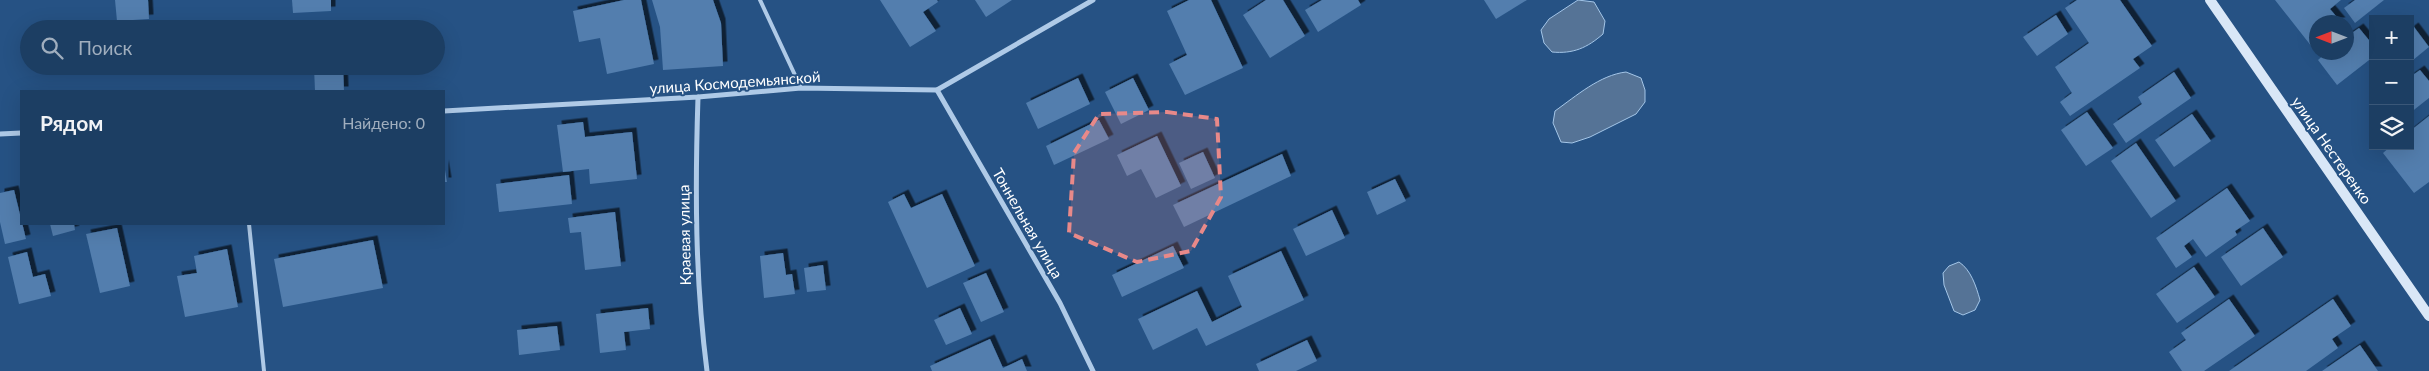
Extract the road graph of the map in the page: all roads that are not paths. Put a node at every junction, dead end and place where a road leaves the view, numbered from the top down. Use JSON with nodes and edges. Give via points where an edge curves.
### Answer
{"nodes":[{"id":1,"x":760,"y":0,"type":"edge"},
{"id":2,"x":1093,"y":0,"type":"edge"},
{"id":3,"x":2210,"y":0,"type":"edge"},
{"id":4,"x":801,"y":88,"type":"junction"},
{"id":5,"x":937,"y":90,"type":"junction"},
{"id":6,"x":698,"y":97,"type":"junction"},
{"id":7,"x":445,"y":111,"type":"edge"},
{"id":8,"x":20,"y":133,"type":"edge"},
{"id":9,"x":0,"y":134,"type":"edge"},
{"id":10,"x":250,"y":225,"type":"edge"},
{"id":11,"x":2429,"y":316,"type":"edge"},
{"id":12,"x":264,"y":371,"type":"edge"},
{"id":13,"x":707,"y":371,"type":"edge"},
{"id":14,"x":1093,"y":371,"type":"edge"}],
"edges":[{"from":1,"to":4,"type":"lane"},
{"from":2,"to":5,"type":"street"},
{"from":3,"to":11,"type":"street","name":"улица Нестеренко"},
{"from":4,"to":5,"type":"street","name":"улица Космодемьянской"},
{"from":4,"to":6,"type":"street","name":"улица Космодемьянской"},
{"from":5,"to":14,"type":"street","name":"Тоннельная улица","via":[[1060,303]]},
{"from":6,"to":7,"type":"street","name":"улица Космодемьянской"},
{"from":6,"to":13,"type":"street","name":"Краевая улица","via":[[697,278]]},
{"from":8,"to":9,"type":"street"},
{"from":10,"to":12,"type":"lane"}]}
